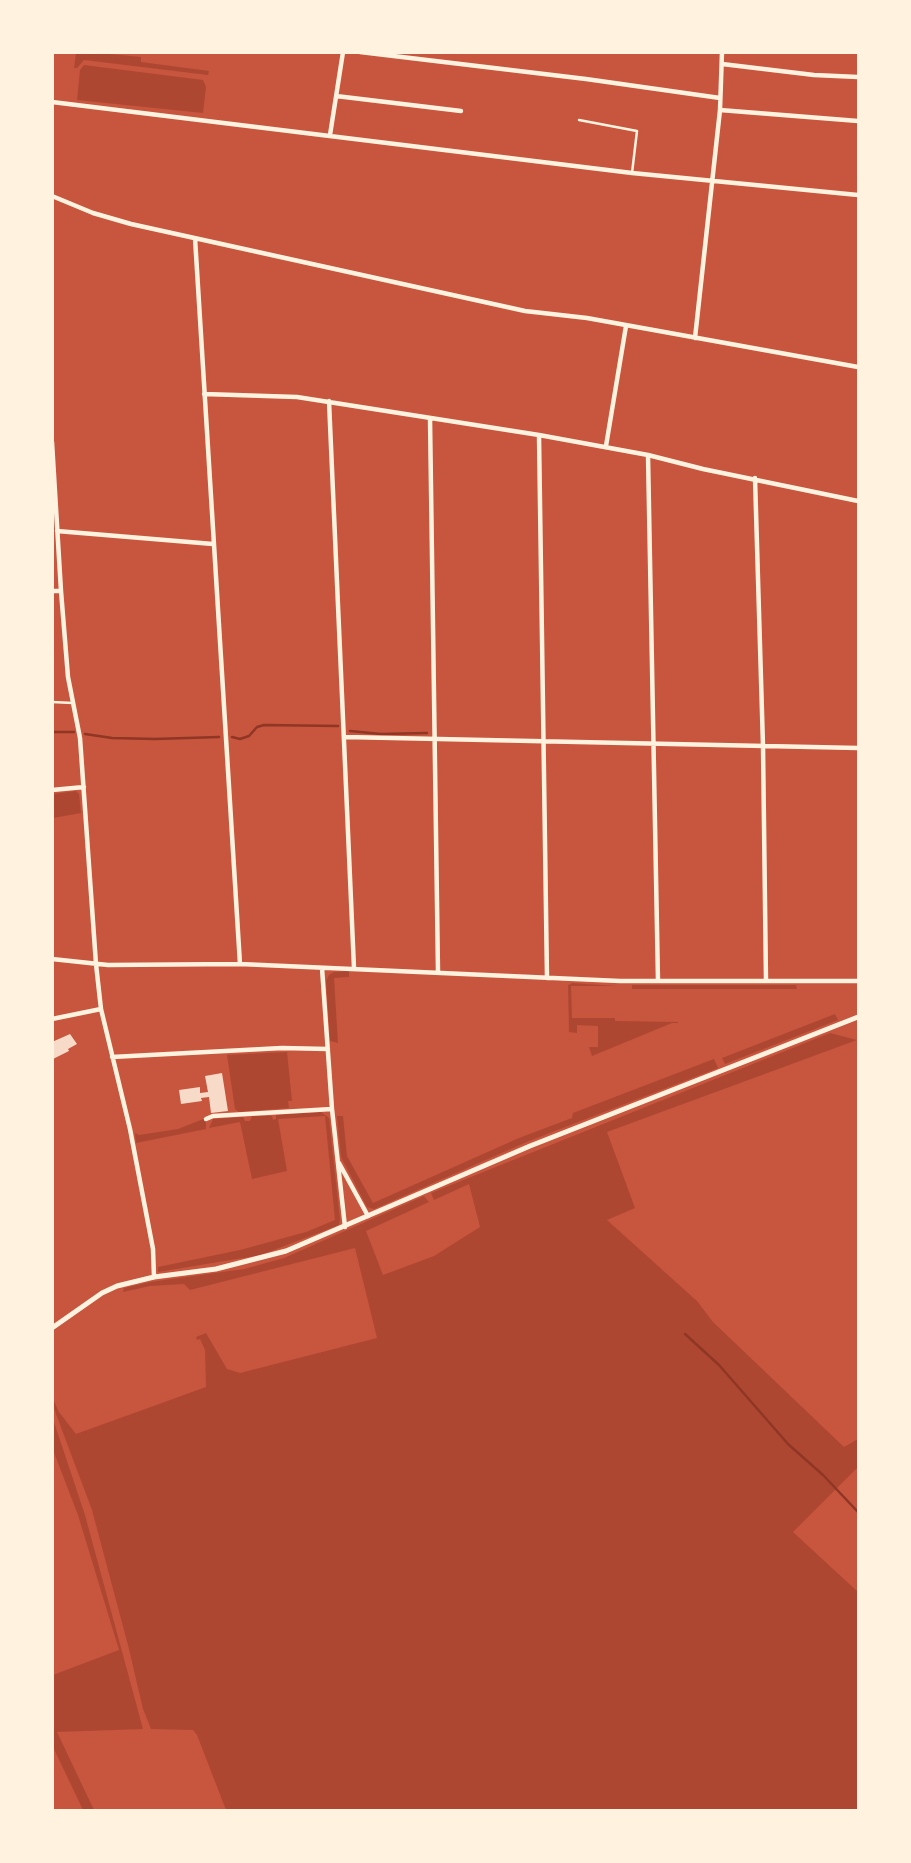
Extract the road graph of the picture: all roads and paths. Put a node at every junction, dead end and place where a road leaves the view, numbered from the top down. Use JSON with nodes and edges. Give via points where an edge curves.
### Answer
{"nodes":[{"id":1,"x":343,"y":52,"type":"edge"},
{"id":2,"x":360,"y":52,"type":"edge"},
{"id":3,"x":722,"y":52,"type":"edge"},
{"id":4,"x":722,"y":64,"type":"junction"},
{"id":5,"x":859,"y":77,"type":"edge"},
{"id":6,"x":336,"y":96,"type":"junction"},
{"id":7,"x":720,"y":98,"type":"junction"},
{"id":8,"x":52,"y":102,"type":"edge"},
{"id":9,"x":720,"y":110,"type":"junction"},
{"id":10,"x":461,"y":111,"type":"dead end"},
{"id":11,"x":579,"y":120,"type":"dead end"},
{"id":12,"x":859,"y":121,"type":"edge"},
{"id":13,"x":330,"y":135,"type":"junction"},
{"id":14,"x":632,"y":173,"type":"junction"},
{"id":15,"x":713,"y":181,"type":"junction"},
{"id":16,"x":859,"y":195,"type":"edge"},
{"id":17,"x":52,"y":196,"type":"edge"},
{"id":18,"x":195,"y":238,"type":"junction"},
{"id":19,"x":626,"y":326,"type":"junction"},
{"id":20,"x":695,"y":338,"type":"junction"},
{"id":21,"x":859,"y":367,"type":"edge"},
{"id":22,"x":204,"y":394,"type":"junction"},
{"id":23,"x":329,"y":401,"type":"junction"},
{"id":24,"x":430,"y":418,"type":"junction"},
{"id":25,"x":539,"y":435,"type":"junction"},
{"id":26,"x":52,"y":442,"type":"edge"},
{"id":27,"x":606,"y":446,"type":"junction"},
{"id":28,"x":648,"y":455,"type":"junction"},
{"id":29,"x":755,"y":478,"type":"junction"},
{"id":30,"x":859,"y":501,"type":"edge"},
{"id":31,"x":57,"y":531,"type":"junction"},
{"id":32,"x":213,"y":544,"type":"junction"},
{"id":33,"x":52,"y":591,"type":"edge"},
{"id":34,"x":61,"y":591,"type":"junction"},
{"id":35,"x":52,"y":702,"type":"edge"},
{"id":36,"x":73,"y":703,"type":"junction"},
{"id":37,"x":345,"y":737,"type":"junction"},
{"id":38,"x":433,"y":738,"type":"junction"},
{"id":39,"x":544,"y":741,"type":"junction"},
{"id":40,"x":654,"y":744,"type":"junction"},
{"id":41,"x":763,"y":746,"type":"junction"},
{"id":42,"x":859,"y":748,"type":"edge"},
{"id":43,"x":85,"y":787,"type":"junction"},
{"id":44,"x":52,"y":790,"type":"edge"},
{"id":45,"x":52,"y":959,"type":"edge"},
{"id":46,"x":96,"y":964,"type":"junction"},
{"id":47,"x":240,"y":964,"type":"junction"},
{"id":48,"x":322,"y":968,"type":"junction"},
{"id":49,"x":354,"y":968,"type":"junction"},
{"id":50,"x":439,"y":972,"type":"junction"},
{"id":51,"x":547,"y":978,"type":"junction"},
{"id":52,"x":658,"y":981,"type":"junction"},
{"id":53,"x":766,"y":981,"type":"junction"},
{"id":54,"x":859,"y":981,"type":"edge"},
{"id":55,"x":101,"y":1009,"type":"junction"},
{"id":56,"x":859,"y":1017,"type":"edge"},
{"id":57,"x":52,"y":1019,"type":"edge"},
{"id":58,"x":328,"y":1049,"type":"junction"},
{"id":59,"x":112,"y":1057,"type":"junction"},
{"id":60,"x":332,"y":1109,"type":"junction"},
{"id":61,"x":205,"y":1119,"type":"dead end"},
{"id":62,"x":337,"y":1159,"type":"junction"},
{"id":63,"x":368,"y":1216,"type":"junction"},
{"id":64,"x":345,"y":1227,"type":"junction"},
{"id":65,"x":154,"y":1277,"type":"junction"},
{"id":66,"x":52,"y":1328,"type":"edge"}],
"edges":[{"from":1,"to":6,"type":"street"},
{"from":2,"to":7,"type":"street"},
{"from":3,"to":4,"type":"street"},
{"from":4,"to":5,"type":"street"},
{"from":4,"to":7,"type":"street"},
{"from":6,"to":10,"type":"street"},
{"from":6,"to":13,"type":"street"},
{"from":7,"to":9,"type":"street"},
{"from":8,"to":13,"type":"street"},
{"from":9,"to":12,"type":"street"},
{"from":9,"to":15,"type":"street"},
{"from":11,"to":14,"type":"lane","via":[[638,131]]},
{"from":13,"to":14,"type":"street"},
{"from":14,"to":15,"type":"street"},
{"from":15,"to":16,"type":"street"},
{"from":15,"to":20,"type":"street"},
{"from":17,"to":18,"type":"street","via":[[93,213]]},
{"from":18,"to":19,"type":"street","via":[[525,311]]},
{"from":18,"to":22,"type":"street"},
{"from":19,"to":20,"type":"street"},
{"from":19,"to":27,"type":"street"},
{"from":20,"to":21,"type":"street"},
{"from":22,"to":23,"type":"street"},
{"from":22,"to":32,"type":"street"},
{"from":23,"to":24,"type":"street"},
{"from":23,"to":37,"type":"street"},
{"from":24,"to":25,"type":"street"},
{"from":24,"to":38,"type":"street"},
{"from":25,"to":27,"type":"street"},
{"from":25,"to":39,"type":"street"},
{"from":26,"to":31,"type":"street"},
{"from":27,"to":28,"type":"street"},
{"from":28,"to":29,"type":"street"},
{"from":28,"to":40,"type":"street"},
{"from":29,"to":30,"type":"street"},
{"from":29,"to":41,"type":"street"},
{"from":31,"to":32,"type":"street"},
{"from":31,"to":34,"type":"street"},
{"from":32,"to":47,"type":"street"},
{"from":33,"to":34,"type":"street"},
{"from":34,"to":36,"type":"street"},
{"from":35,"to":36,"type":"lane"},
{"from":36,"to":43,"type":"street"},
{"from":37,"to":38,"type":"street"},
{"from":37,"to":49,"type":"street"},
{"from":38,"to":39,"type":"street"},
{"from":38,"to":50,"type":"street"},
{"from":39,"to":40,"type":"street"},
{"from":39,"to":51,"type":"street"},
{"from":40,"to":41,"type":"street"},
{"from":40,"to":52,"type":"street"},
{"from":41,"to":42,"type":"street"},
{"from":41,"to":53,"type":"street"},
{"from":43,"to":44,"type":"street"},
{"from":43,"to":46,"type":"street"},
{"from":45,"to":46,"type":"street"},
{"from":46,"to":47,"type":"street"},
{"from":46,"to":55,"type":"street"},
{"from":47,"to":48,"type":"street"},
{"from":48,"to":49,"type":"street"},
{"from":48,"to":58,"type":"street"},
{"from":49,"to":50,"type":"street"},
{"from":50,"to":51,"type":"street"},
{"from":51,"to":52,"type":"street"},
{"from":52,"to":53,"type":"street"},
{"from":53,"to":54,"type":"street"},
{"from":55,"to":57,"type":"street"},
{"from":55,"to":59,"type":"street"},
{"from":56,"to":63,"type":"street","via":[[530,1146]]},
{"from":58,"to":59,"type":"street"},
{"from":58,"to":60,"type":"street"},
{"from":59,"to":65,"type":"street","via":[[153,1249]]},
{"from":60,"to":61,"type":"street"},
{"from":60,"to":62,"type":"street"},
{"from":62,"to":63,"type":"street"},
{"from":62,"to":64,"type":"street"},
{"from":63,"to":64,"type":"street"},
{"from":64,"to":65,"type":"street","via":[[267,1257]]},
{"from":65,"to":66,"type":"street","via":[[102,1293]]}]}
